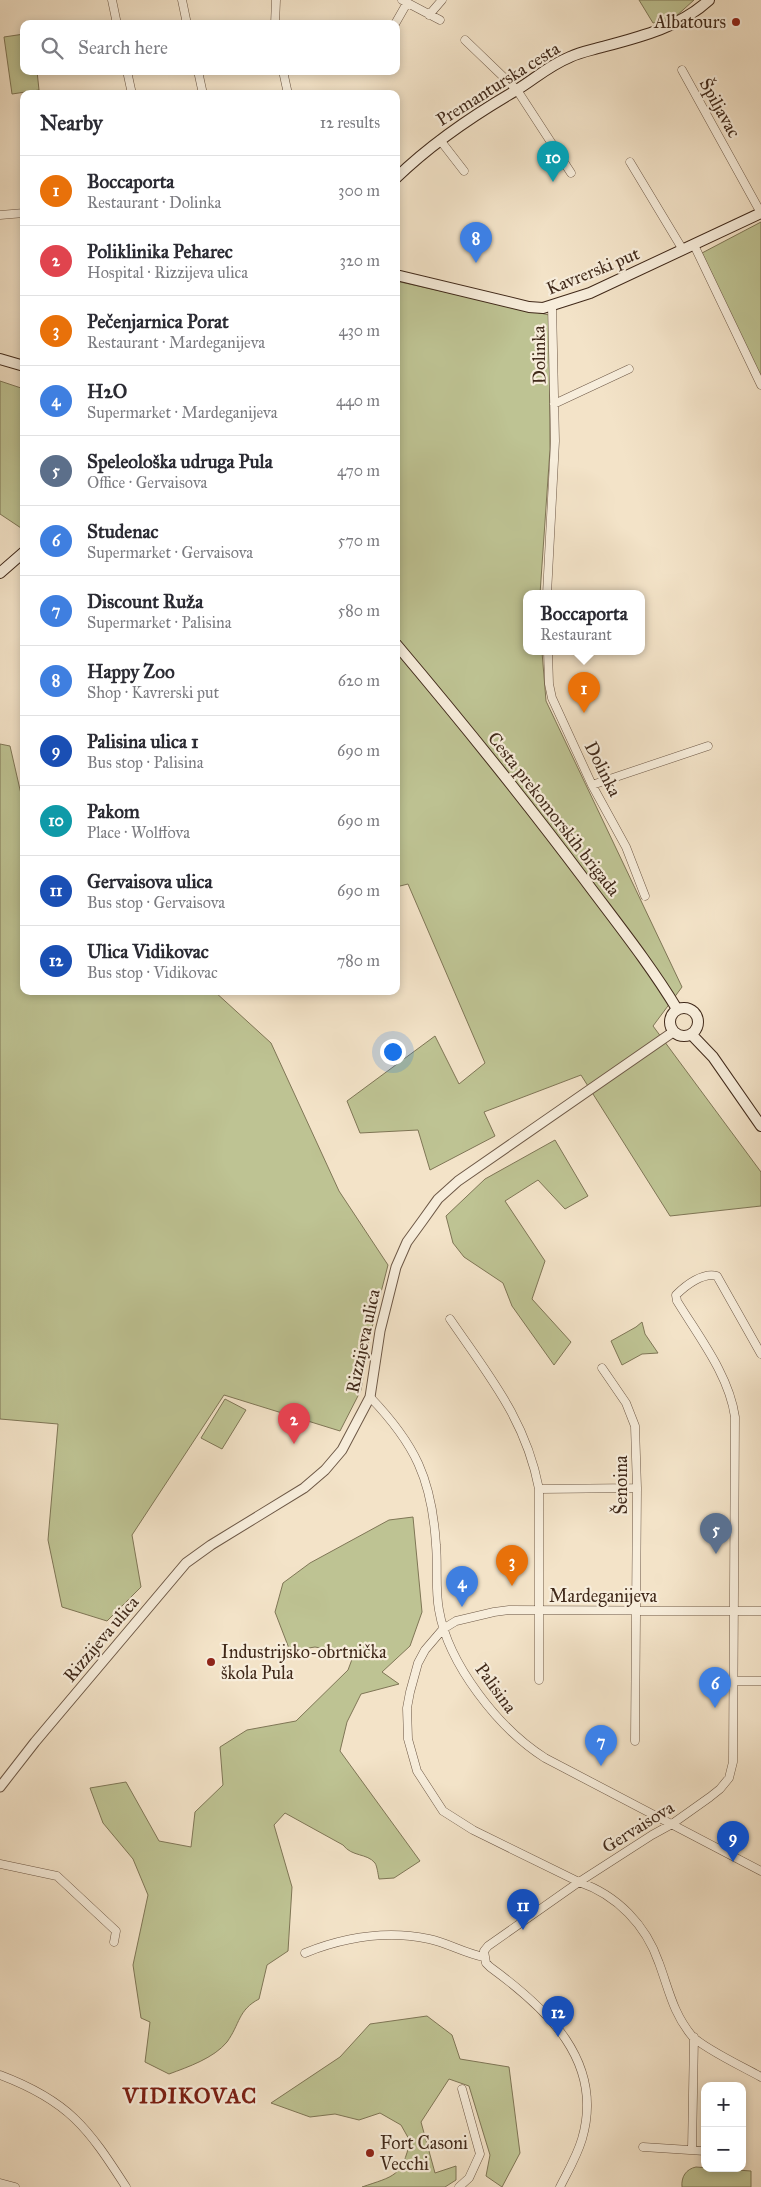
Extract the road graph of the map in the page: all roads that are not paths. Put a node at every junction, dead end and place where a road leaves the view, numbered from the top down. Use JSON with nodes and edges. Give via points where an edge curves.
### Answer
{"nodes":[{"id":1,"x":112,"y":0,"type":"edge"},
{"id":2,"x":182,"y":0,"type":"edge"},
{"id":3,"x":276,"y":0,"type":"edge"},
{"id":4,"x":442,"y":0,"type":"edge"},
{"id":5,"x":709,"y":0,"type":"edge"},
{"id":6,"x":404,"y":1,"type":"edge"},
{"id":7,"x":429,"y":15,"type":"junction"},
{"id":8,"x":116,"y":20,"type":"edge"},
{"id":9,"x":186,"y":20,"type":"edge"},
{"id":10,"x":275,"y":20,"type":"edge"},
{"id":11,"x":397,"y":20,"type":"edge"},
{"id":12,"x":440,"y":20,"type":"dead end"},
{"id":13,"x":465,"y":40,"type":"dead end"},
{"id":14,"x":682,"y":70,"type":"dead end"},
{"id":15,"x":128,"y":75,"type":"edge"},
{"id":16,"x":199,"y":75,"type":"edge"},
{"id":17,"x":284,"y":75,"type":"edge"},
{"id":18,"x":131,"y":90,"type":"edge"},
{"id":19,"x":202,"y":90,"type":"edge"},
{"id":20,"x":287,"y":90,"type":"edge"},
{"id":21,"x":517,"y":90,"type":"junction"},
{"id":22,"x":440,"y":140,"type":"junction"},
{"id":23,"x":630,"y":162,"type":"dead end"},
{"id":24,"x":464,"y":171,"type":"dead end"},
{"id":25,"x":571,"y":173,"type":"dead end"},
{"id":26,"x":400,"y":175,"type":"edge"},
{"id":27,"x":20,"y":213,"type":"edge"},
{"id":28,"x":761,"y":213,"type":"edge"},
{"id":29,"x":0,"y":215,"type":"edge"},
{"id":30,"x":694,"y":245,"type":"junction"},
{"id":31,"x":683,"y":250,"type":"junction"},
{"id":32,"x":400,"y":276,"type":"edge"},
{"id":33,"x":552,"y":305,"type":"junction"},
{"id":34,"x":0,"y":359,"type":"edge"},
{"id":35,"x":20,"y":365,"type":"edge"},
{"id":36,"x":629,"y":369,"type":"dead end"},
{"id":37,"x":761,"y":385,"type":"edge"},
{"id":38,"x":554,"y":404,"type":"junction"},
{"id":39,"x":20,"y":556,"type":"edge"},
{"id":40,"x":0,"y":573,"type":"edge"},
{"id":41,"x":547,"y":590,"type":"edge"},
{"id":42,"x":400,"y":649,"type":"edge"},
{"id":43,"x":548,"y":655,"type":"edge"},
{"id":44,"x":708,"y":746,"type":"dead end"},
{"id":45,"x":592,"y":785,"type":"junction"},
{"id":46,"x":645,"y":896,"type":"dead end"},
{"id":47,"x":677,"y":1009,"type":"junction"},
{"id":48,"x":673,"y":1032,"type":"junction"},
{"id":49,"x":690,"y":1034,"type":"junction"},
{"id":50,"x":761,"y":1126,"type":"edge"},
{"id":51,"x":450,"y":1319,"type":"dead end"},
{"id":52,"x":761,"y":1354,"type":"edge"},
{"id":53,"x":602,"y":1368,"type":"dead end"},
{"id":54,"x":370,"y":1397,"type":"junction"},
{"id":55,"x":637,"y":1488,"type":"junction"},
{"id":56,"x":539,"y":1489,"type":"junction"},
{"id":57,"x":539,"y":1610,"type":"junction"},
{"id":58,"x":636,"y":1611,"type":"junction"},
{"id":59,"x":734,"y":1611,"type":"junction"},
{"id":60,"x":761,"y":1611,"type":"edge"},
{"id":61,"x":444,"y":1629,"type":"junction"},
{"id":62,"x":538,"y":1680,"type":"dead end"},
{"id":63,"x":734,"y":1680,"type":"junction"},
{"id":64,"x":761,"y":1681,"type":"edge"},
{"id":65,"x":634,"y":1741,"type":"dead end"},
{"id":66,"x":0,"y":1787,"type":"edge"},
{"id":67,"x":672,"y":1824,"type":"junction"},
{"id":68,"x":0,"y":1864,"type":"edge"},
{"id":69,"x":761,"y":1871,"type":"edge"},
{"id":70,"x":579,"y":1882,"type":"junction"},
{"id":71,"x":114,"y":1942,"type":"dead end"},
{"id":72,"x":305,"y":1953,"type":"dead end"},
{"id":73,"x":484,"y":1957,"type":"junction"},
{"id":74,"x":694,"y":2037,"type":"junction"},
{"id":75,"x":0,"y":2075,"type":"edge"},
{"id":76,"x":761,"y":2077,"type":"edge"},
{"id":77,"x":462,"y":2089,"type":"dead end"},
{"id":78,"x":643,"y":2147,"type":"dead end"},
{"id":79,"x":692,"y":2150,"type":"junction"},
{"id":80,"x":701,"y":2150,"type":"edge"},
{"id":81,"x":0,"y":2183,"type":"edge"},
{"id":82,"x":15,"y":2187,"type":"edge"},
{"id":83,"x":126,"y":2187,"type":"edge"},
{"id":84,"x":459,"y":2187,"type":"edge"},
{"id":85,"x":560,"y":2187,"type":"edge"}],
"edges":[{"from":1,"to":8,"type":"street"},
{"from":2,"to":9,"type":"street"},
{"from":3,"to":10,"type":"street"},
{"from":4,"to":7,"type":"street"},
{"from":5,"to":21,"type":"main road","name":"Premanturska cesta","via":[[675,24],[571,56],[543,70]]},
{"from":6,"to":7,"type":"street"},
{"from":6,"to":11,"type":"street"},
{"from":7,"to":12,"type":"street"},
{"from":13,"to":21,"type":"street"},
{"from":14,"to":28,"type":"street","name":"Špiljavac"},
{"from":15,"to":18,"type":"street"},
{"from":16,"to":19,"type":"street"},
{"from":17,"to":20,"type":"street"},
{"from":21,"to":22,"type":"main road","name":"Premanturska cesta"},
{"from":21,"to":25,"type":"street"},
{"from":22,"to":24,"type":"street"},
{"from":22,"to":26,"type":"main road","name":"Premanturska cesta"},
{"from":23,"to":31,"type":"street"},
{"from":27,"to":29,"type":"street"},
{"from":28,"to":30,"type":"main road","name":"Kavrerski put"},
{"from":30,"to":31,"type":"main road","name":"Kavrerski put"},
{"from":30,"to":37,"type":"street"},
{"from":31,"to":33,"type":"main road","name":"Kavrerski put","via":[[590,293]]},
{"from":32,"to":33,"type":"main road","name":"Kavrerski put","via":[[529,307]]},
{"from":33,"to":38,"type":"street","name":"Dolinka"},
{"from":34,"to":35,"type":"main road"},
{"from":36,"to":38,"type":"street","name":"Dolinka"},
{"from":38,"to":41,"type":"street","name":"Dolinka"},
{"from":39,"to":40,"type":"main road"},
{"from":42,"to":47,"type":"main road","name":"Cesta prekomorskih brigada","via":[[572,862],[658,978]]},
{"from":43,"to":45,"type":"street","name":"Dolinka","via":[[552,698]]},
{"from":44,"to":45,"type":"street"},
{"from":45,"to":46,"type":"street","name":"Dolinka","via":[[626,847]]},
{"from":47,"to":48,"type":"main road","via":[[670,1018]]},
{"from":47,"to":49,"type":"main road","via":[[688,1008],[696,1015],[697,1026]]},
{"from":48,"to":49,"type":"main road","via":[[680,1036]]},
{"from":48,"to":54,"type":"street","name":"Rizzijeva ulica","via":[[458,1181],[438,1199],[407,1242],[396,1267],[380,1331]]},
{"from":49,"to":50,"type":"main road","via":[[713,1057]]},
{"from":51,"to":56,"type":"street","via":[[519,1424]]},
{"from":52,"to":59,"type":"street","name":"Gervaisova","via":[[717,1276],[703,1276],[676,1295],[733,1403]]},
{"from":53,"to":55,"type":"street","name":"Šenoina","via":[[632,1417]]},
{"from":54,"to":61,"type":"street","name":"Palisina","via":[[409,1443],[428,1486],[436,1544],[439,1609]]},
{"from":54,"to":66,"type":"street","name":"Rizzijeva ulica","via":[[342,1450],[325,1470],[304,1488],[210,1544],[186,1563]]},
{"from":55,"to":56,"type":"street"},
{"from":55,"to":58,"type":"street","name":"Šenoina"},
{"from":56,"to":57,"type":"street"},
{"from":57,"to":58,"type":"street","name":"Mardeganijeva"},
{"from":57,"to":61,"type":"street","name":"Mardeganijeva","via":[[494,1612],[456,1621]]},
{"from":57,"to":62,"type":"street"},
{"from":58,"to":59,"type":"street","name":"Mardeganijeva"},
{"from":58,"to":65,"type":"street","name":"Šenoina"},
{"from":59,"to":60,"type":"street","name":"Mardeganijeva"},
{"from":59,"to":63,"type":"street","name":"Gervaisova"},
{"from":61,"to":67,"type":"street","name":"Palisina","via":[[456,1657],[481,1696],[525,1745]]},
{"from":61,"to":70,"type":"street","name":"Mardeganijeva","via":[[425,1650],[410,1692],[408,1738],[417,1771],[443,1811],[473,1830]]},
{"from":63,"to":64,"type":"street"},
{"from":63,"to":67,"type":"street","name":"Gervaisova","via":[[733,1762],[729,1778],[720,1789]]},
{"from":67,"to":69,"type":"street","name":"Palisina"},
{"from":67,"to":70,"type":"street","name":"Gervaisova"},
{"from":68,"to":71,"type":"street","via":[[57,1876],[116,1931]]},
{"from":70,"to":73,"type":"street","name":"Gervaisova","via":[[488,1946]]},
{"from":70,"to":74,"type":"street","name":"Mardeganijeva","via":[[612,1898],[645,1933],[659,1963],[672,2005]]},
{"from":72,"to":73,"type":"street","via":[[341,1940],[404,1935]]},
{"from":73,"to":85,"type":"street","via":[[490,1967],[546,2014],[566,2039],[581,2066],[587,2101],[585,2127],[577,2154]]},
{"from":74,"to":76,"type":"street"},
{"from":74,"to":79,"type":"street"},
{"from":75,"to":83,"type":"street","via":[[32,2089],[69,2112],[90,2134]]},
{"from":77,"to":84,"type":"street","via":[[480,2154],[469,2178]]},
{"from":78,"to":79,"type":"street"},
{"from":79,"to":80,"type":"street"},
{"from":81,"to":82,"type":"street"}]}
